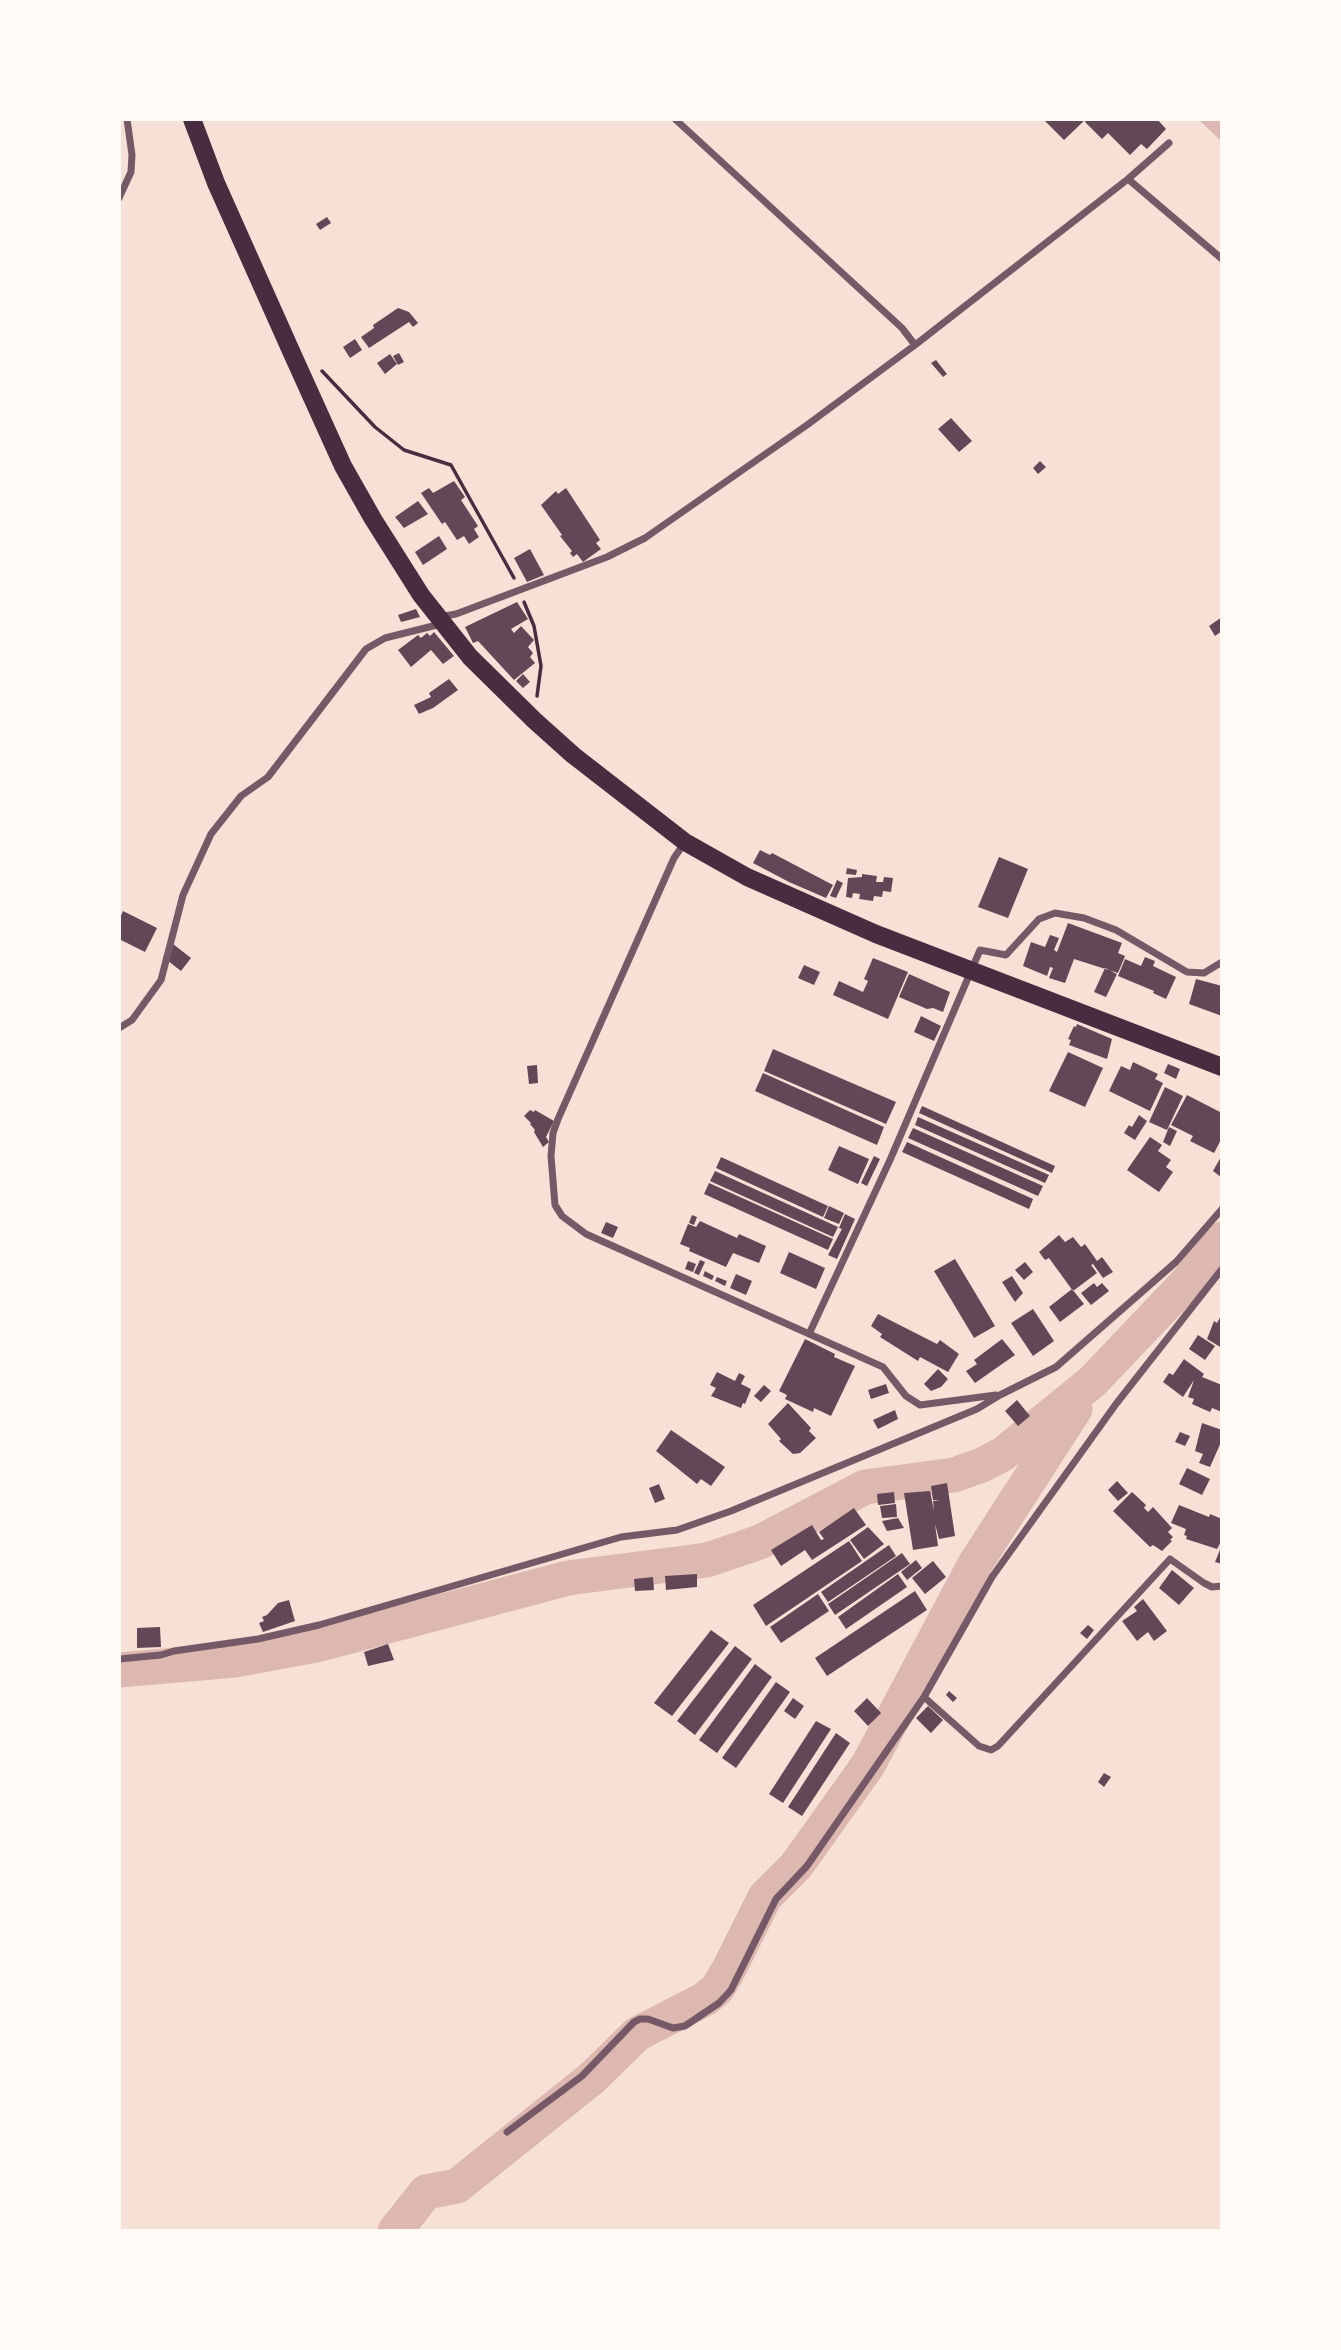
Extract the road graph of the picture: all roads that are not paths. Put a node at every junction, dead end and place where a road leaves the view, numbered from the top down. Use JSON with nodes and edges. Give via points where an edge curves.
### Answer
{"nodes":[{"id":1,"x":127,"y":119,"type":"edge"},
{"id":2,"x":192,"y":119,"type":"edge"},
{"id":3,"x":675,"y":119,"type":"edge"},
{"id":4,"x":1169,"y":142,"type":"dead end"},
{"id":5,"x":1128,"y":179,"type":"junction"},
{"id":6,"x":119,"y":198,"type":"edge"},
{"id":7,"x":1222,"y":259,"type":"edge"},
{"id":8,"x":915,"y":345,"type":"junction"},
{"id":9,"x":442,"y":620,"type":"junction"},
{"id":10,"x":685,"y":842,"type":"junction"},
{"id":11,"x":1222,"y":962,"type":"edge"},
{"id":12,"x":973,"y":970,"type":"junction"},
{"id":13,"x":119,"y":1028,"type":"edge"},
{"id":14,"x":1222,"y":1067,"type":"edge"},
{"id":15,"x":1222,"y":1209,"type":"edge"},
{"id":16,"x":1222,"y":1269,"type":"edge"},
{"id":17,"x":809,"y":1334,"type":"junction"},
{"id":18,"x":1000,"y":1395,"type":"junction"},
{"id":19,"x":1222,"y":1586,"type":"edge"},
{"id":20,"x":119,"y":1659,"type":"edge"},
{"id":21,"x":924,"y":1696,"type":"junction"},
{"id":22,"x":508,"y":2132,"type":"dead end"}],
"edges":[{"from":1,"to":6,"type":"street","via":[[131,172]]},
{"from":2,"to":9,"type":"main road","via":[[216,183],[343,466]]},
{"from":3,"to":8,"type":"street"},
{"from":4,"to":5,"type":"street"},
{"from":5,"to":7,"type":"street"},
{"from":5,"to":8,"type":"street"},
{"from":8,"to":9,"type":"street","via":[[645,538]]},
{"from":9,"to":10,"type":"main road","via":[[470,657],[534,720]]},
{"from":9,"to":13,"type":"street","via":[[385,638],[366,649],[268,777],[241,796],[218,824],[183,895],[161,980],[132,1020]]},
{"from":10,"to":12,"type":"main road","via":[[818,909]]},
{"from":10,"to":17,"type":"street","via":[[556,1126],[551,1156],[555,1205],[586,1234]]},
{"from":11,"to":12,"type":"street","via":[[1204,973],[1187,972],[1116,930],[1055,913],[1039,919],[1006,955],[980,950]]},
{"from":12,"to":14,"type":"main road"},
{"from":12,"to":17,"type":"street"},
{"from":15,"to":18,"type":"street","via":[[1176,1262],[1056,1367]]},
{"from":16,"to":21,"type":"street","via":[[1116,1404],[992,1577]]},
{"from":17,"to":18,"type":"street","via":[[883,1367],[906,1396],[920,1405]]},
{"from":18,"to":20,"type":"street","via":[[977,1409],[677,1530],[621,1538],[307,1628],[161,1656]]},
{"from":19,"to":21,"type":"street","via":[[1203,1583],[1170,1559],[991,1750],[979,1746]]},
{"from":21,"to":22,"type":"street","via":[[807,1866],[776,1899],[731,1990],[719,2003],[685,2026],[673,2028],[648,2019],[634,2022],[582,2076]]}]}
